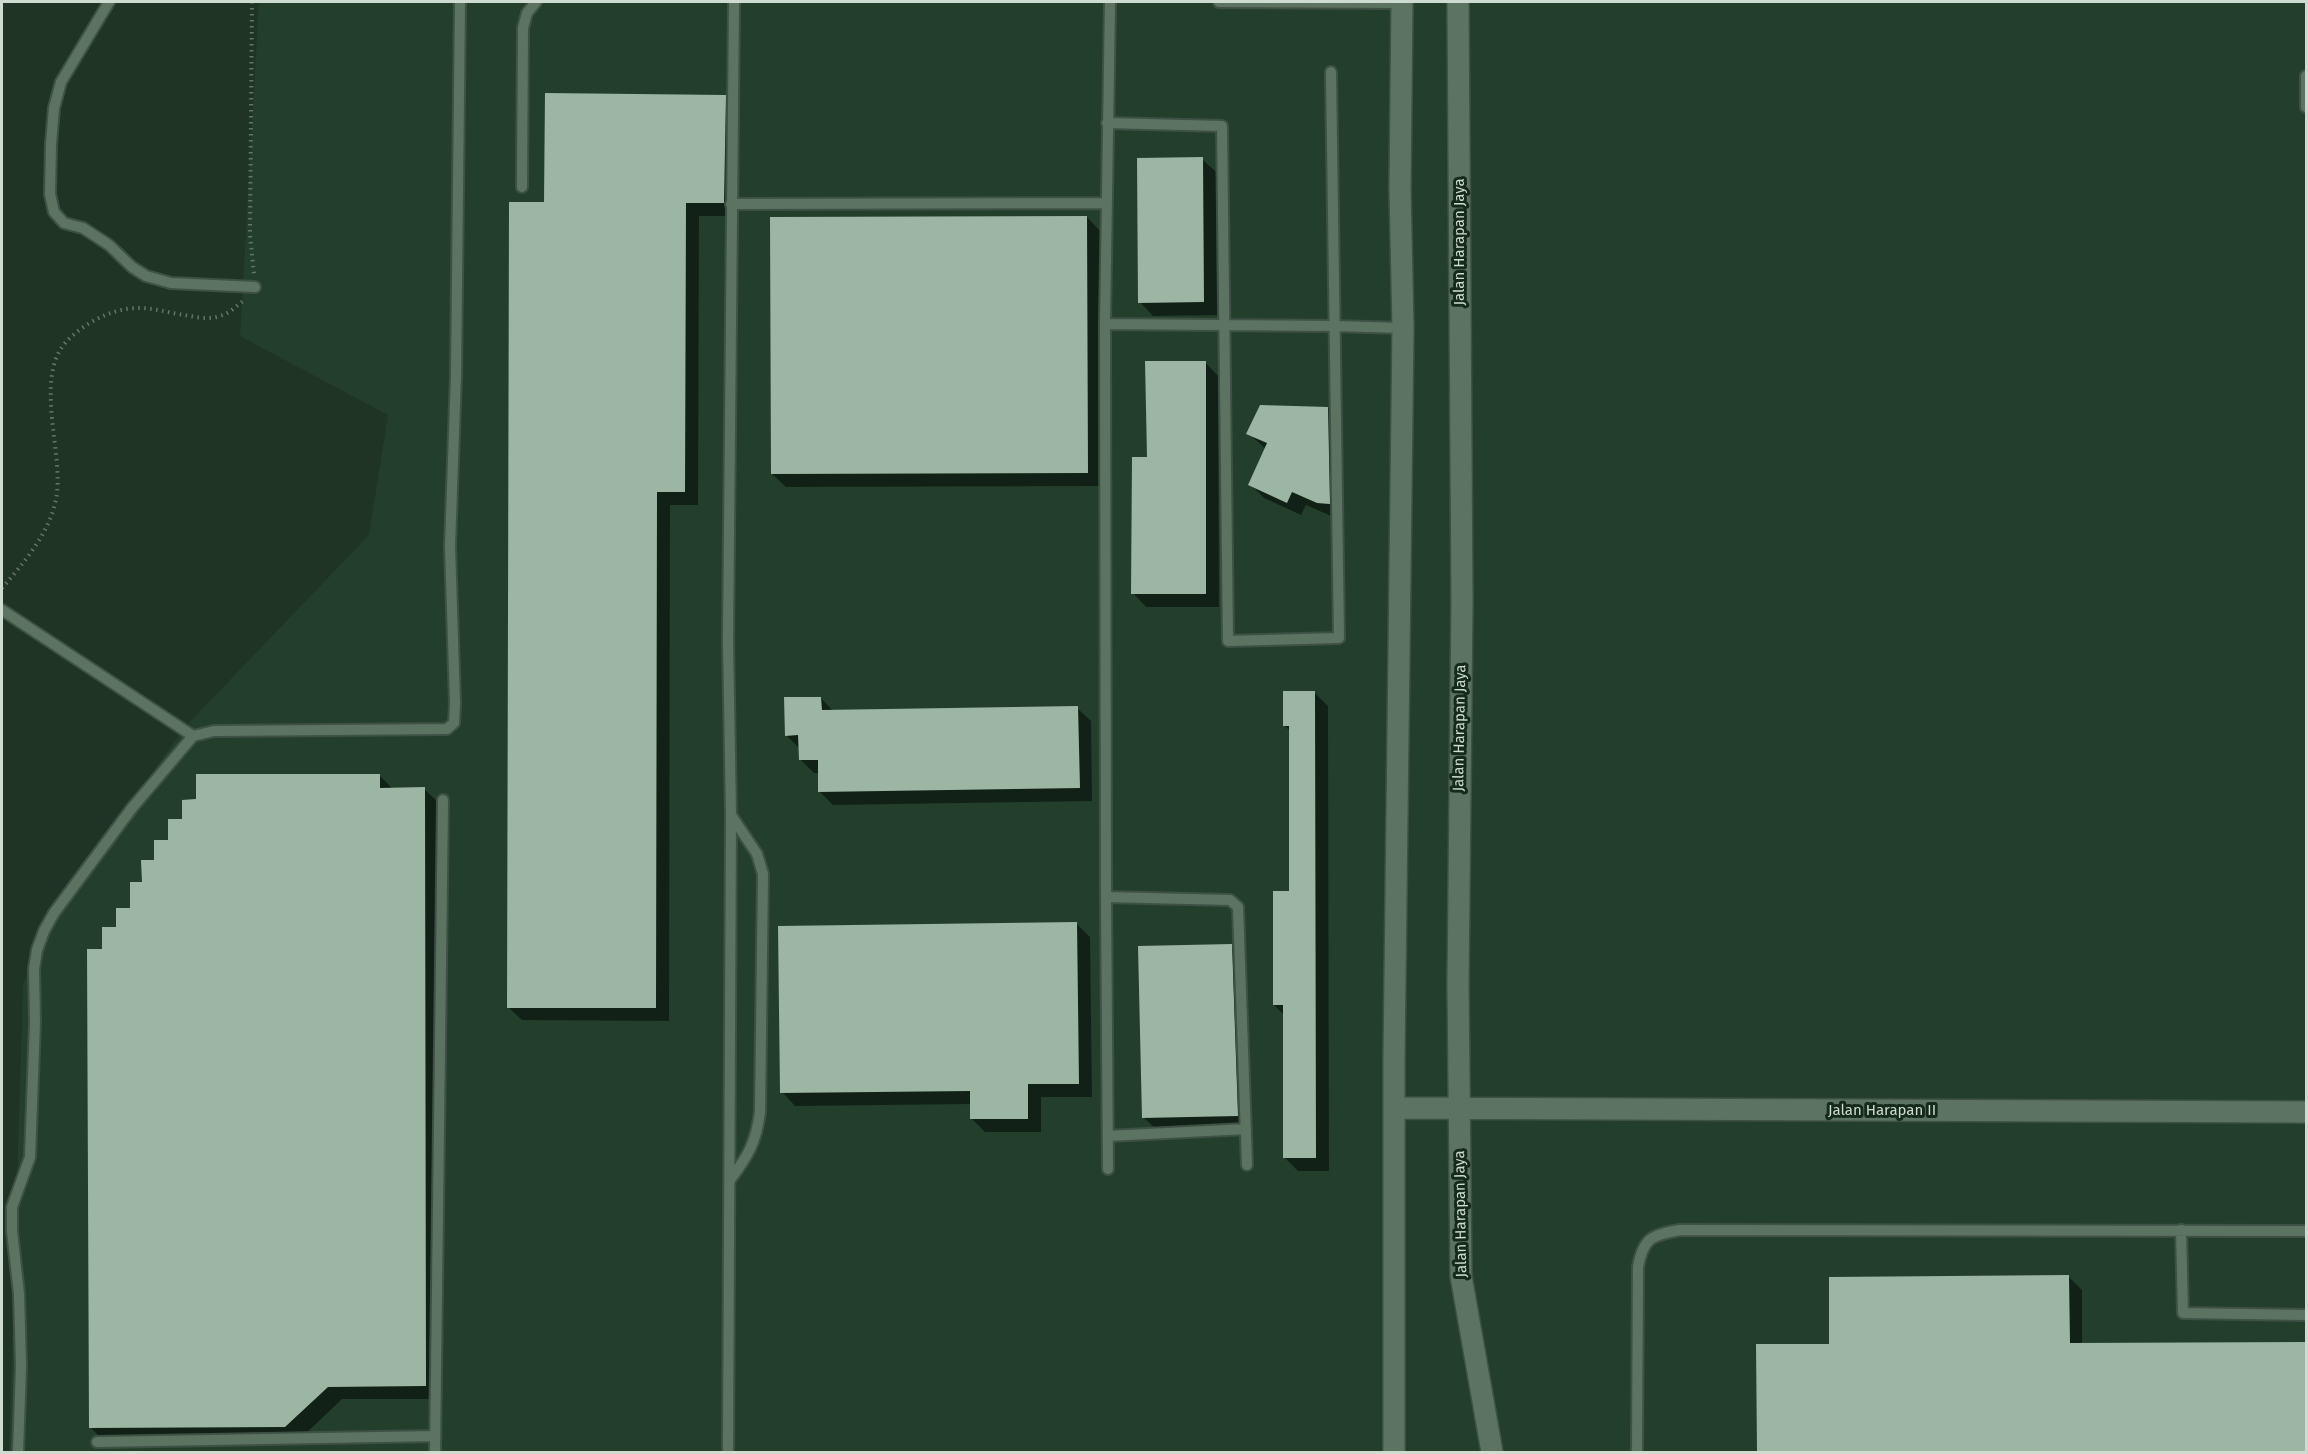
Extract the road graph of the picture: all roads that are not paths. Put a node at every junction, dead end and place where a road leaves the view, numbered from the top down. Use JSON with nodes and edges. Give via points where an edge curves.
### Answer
{"nodes":[{"id":1,"x":109,"y":2,"type":"edge"},
{"id":2,"x":460,"y":2,"type":"edge"},
{"id":3,"x":536,"y":2,"type":"edge"},
{"id":4,"x":734,"y":2,"type":"edge"},
{"id":5,"x":1110,"y":2,"type":"edge"},
{"id":6,"x":1219,"y":2,"type":"edge"},
{"id":7,"x":1402,"y":2,"type":"edge"},
{"id":8,"x":1458,"y":2,"type":"edge"},
{"id":9,"x":1331,"y":72,"type":"dead end"},
{"id":10,"x":2307,"y":76,"type":"edge"},
{"id":11,"x":2307,"y":107,"type":"edge"},
{"id":12,"x":1107,"y":123,"type":"junction"},
{"id":13,"x":522,"y":187,"type":"dead end"},
{"id":14,"x":1106,"y":203,"type":"junction"},
{"id":15,"x":730,"y":204,"type":"junction"},
{"id":16,"x":255,"y":286,"type":"road end"},
{"id":17,"x":1105,"y":324,"type":"junction"},
{"id":18,"x":1334,"y":326,"type":"junction"},
{"id":19,"x":1224,"y":327,"type":"junction"},
{"id":20,"x":1403,"y":328,"type":"junction"},
{"id":21,"x":2,"y":610,"type":"edge"},
{"id":22,"x":193,"y":736,"type":"junction"},
{"id":23,"x":443,"y":800,"type":"dead end"},
{"id":24,"x":730,"y":815,"type":"junction"},
{"id":25,"x":1106,"y":897,"type":"junction"},
{"id":26,"x":1395,"y":1108,"type":"junction"},
{"id":27,"x":1458,"y":1109,"type":"junction"},
{"id":28,"x":2307,"y":1112,"type":"edge"},
{"id":29,"x":1246,"y":1129,"type":"junction"},
{"id":30,"x":1108,"y":1136,"type":"junction"},
{"id":31,"x":1247,"y":1165,"type":"dead end"},
{"id":32,"x":1108,"y":1169,"type":"dead end"},
{"id":33,"x":730,"y":1180,"type":"junction"},
{"id":34,"x":2181,"y":1230,"type":"junction"},
{"id":35,"x":2307,"y":1231,"type":"edge"},
{"id":36,"x":2307,"y":1315,"type":"edge"},
{"id":37,"x":435,"y":1436,"type":"junction"},
{"id":38,"x":97,"y":1442,"type":"dead end"},
{"id":39,"x":18,"y":1452,"type":"edge"},
{"id":40,"x":435,"y":1452,"type":"edge"},
{"id":41,"x":728,"y":1452,"type":"edge"},
{"id":42,"x":1394,"y":1452,"type":"edge"},
{"id":43,"x":1492,"y":1452,"type":"edge"},
{"id":44,"x":1637,"y":1452,"type":"edge"}],
"edges":[{"from":1,"to":16,"type":"lane","via":[[61,82],[54,108],[50,194],[54,212],[64,223],[83,228],[109,245],[146,276],[171,283]]},
{"from":2,"to":22,"type":"lane","via":[[450,546],[454,723],[447,729],[214,731]]},
{"from":3,"to":13,"type":"lane","via":[[527,13],[524,28]]},
{"from":4,"to":15,"type":"lane"},
{"from":5,"to":12,"type":"lane"},
{"from":6,"to":7,"type":"lane"},
{"from":7,"to":20,"type":"street"},
{"from":8,"to":27,"type":"street","name":"Jalan Harapan Jaya","via":[[1462,590]]},
{"from":9,"to":18,"type":"lane"},
{"from":10,"to":11,"type":"lane"},
{"from":12,"to":14,"type":"lane"},
{"from":12,"to":19,"type":"lane","via":[[1222,126]]},
{"from":14,"to":15,"type":"lane"},
{"from":14,"to":17,"type":"lane"},
{"from":15,"to":24,"type":"lane"},
{"from":17,"to":19,"type":"lane"},
{"from":17,"to":25,"type":"lane"},
{"from":18,"to":19,"type":"lane"},
{"from":18,"to":19,"type":"lane","via":[[1339,638],[1228,640]]},
{"from":18,"to":20,"type":"lane"},
{"from":20,"to":26,"type":"street"},
{"from":21,"to":22,"type":"lane"},
{"from":22,"to":39,"type":"lane","via":[[132,808],[54,913],[37,950],[30,1156],[12,1207],[21,1366]]},
{"from":23,"to":37,"type":"lane"},
{"from":24,"to":33,"type":"lane"},
{"from":24,"to":33,"type":"lane","via":[[757,854],[763,874],[760,1113],[750,1153]]},
{"from":25,"to":29,"type":"lane","via":[[1230,900],[1238,907]]},
{"from":25,"to":30,"type":"lane"},
{"from":26,"to":27,"type":"street","name":"Jalan Harapan II"},
{"from":26,"to":42,"type":"street"},
{"from":27,"to":28,"type":"street","name":"Jalan Harapan II"},
{"from":27,"to":43,"type":"street","name":"Jalan Harapan Jaya","via":[[1461,1276]]},
{"from":29,"to":30,"type":"lane"},
{"from":29,"to":31,"type":"lane"},
{"from":30,"to":32,"type":"lane"},
{"from":33,"to":41,"type":"lane"},
{"from":34,"to":35,"type":"lane"},
{"from":34,"to":36,"type":"lane","via":[[2183,1313]]},
{"from":34,"to":44,"type":"lane","via":[[1680,1230],[1654,1236],[1641,1249],[1638,1267]]},
{"from":37,"to":38,"type":"lane"},
{"from":37,"to":40,"type":"lane"}]}
